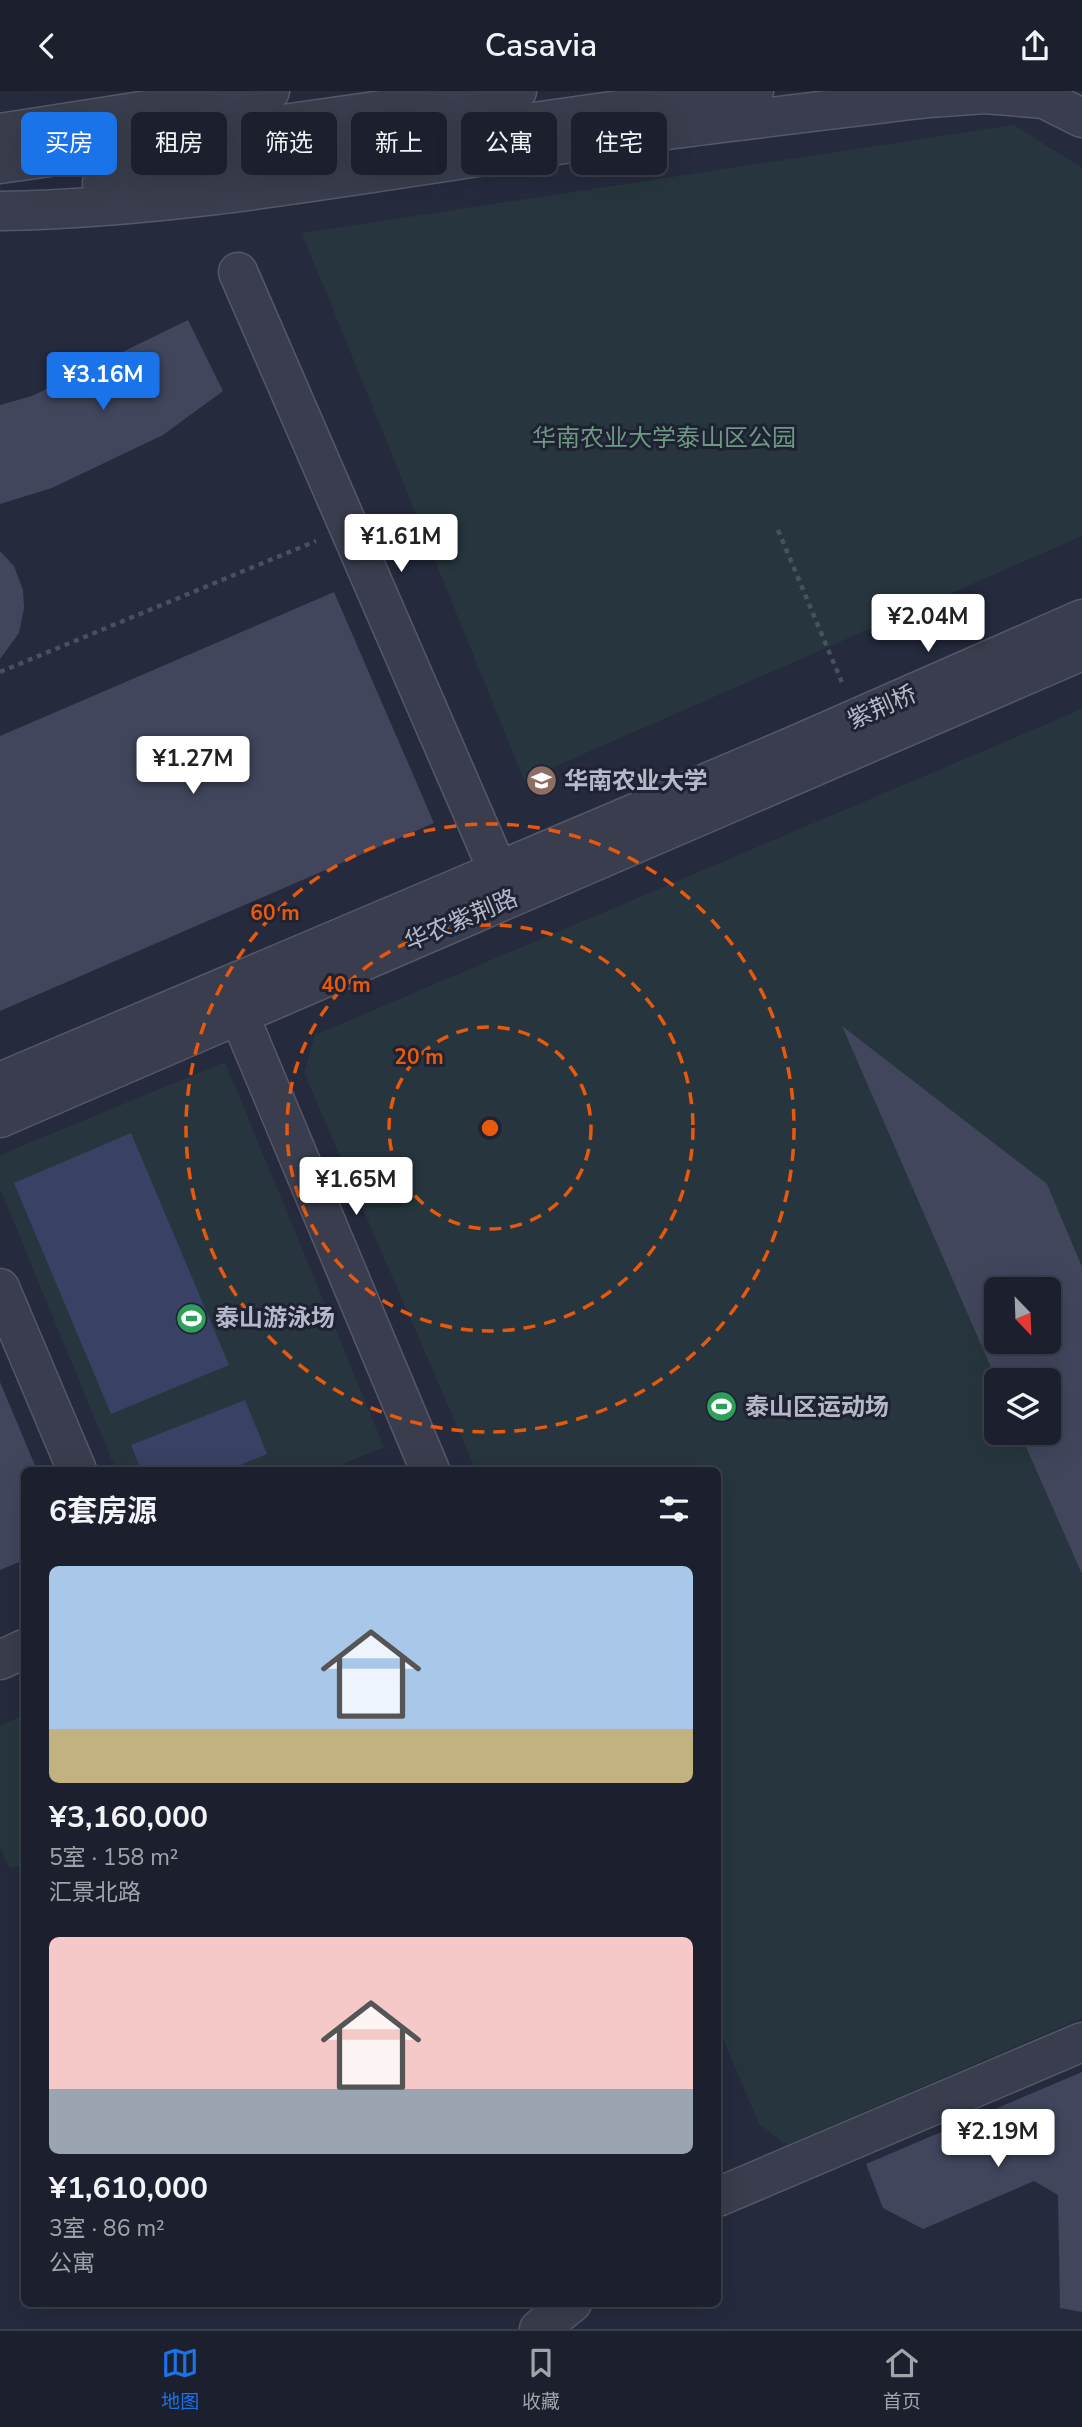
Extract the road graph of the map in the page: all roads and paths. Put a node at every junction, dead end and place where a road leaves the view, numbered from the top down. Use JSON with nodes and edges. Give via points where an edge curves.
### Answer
{"nodes":[{"id":1,"x":270,"y":91,"type":"edge"},
{"id":2,"x":517,"y":91,"type":"edge"},
{"id":3,"x":754,"y":91,"type":"edge"},
{"id":4,"x":447,"y":114,"type":"edge"},
{"id":5,"x":1082,"y":118,"type":"edge"},
{"id":6,"x":447,"y":120,"type":"edge"},
{"id":7,"x":351,"y":129,"type":"edge"},
{"id":8,"x":0,"y":133,"type":"edge"},
{"id":9,"x":351,"y":135,"type":"edge"},
{"id":10,"x":0,"y":165,"type":"edge"},
{"id":11,"x":0,"y":199,"type":"edge"},
{"id":12,"x":0,"y":211,"type":"edge"},
{"id":13,"x":238,"y":272,"type":"dead end"},
{"id":14,"x":349,"y":527,"type":"junction"},
{"id":15,"x":778,"y":530,"type":"dead end"},
{"id":16,"x":1082,"y":619,"type":"edge"},
{"id":17,"x":1082,"y":651,"type":"edge"},
{"id":18,"x":0,"y":672,"type":"edge"},
{"id":19,"x":857,"y":718,"type":"junction"},
{"id":20,"x":802,"y":758,"type":"junction"},
{"id":21,"x":505,"y":885,"type":"junction"},
{"id":22,"x":233,"y":1000,"type":"junction"},
{"id":23,"x":0,"y":1082,"type":"edge"},
{"id":24,"x":0,"y":1118,"type":"edge"},
{"id":25,"x":0,"y":1288,"type":"edge"},
{"id":26,"x":76,"y":1467,"type":"edge"},
{"id":27,"x":429,"y":1467,"type":"edge"},
{"id":28,"x":21,"y":1650,"type":"edge"},
{"id":29,"x":0,"y":1660,"type":"edge"},
{"id":30,"x":1082,"y":2042,"type":"edge"},
{"id":31,"x":721,"y":2189,"type":"edge"},
{"id":32,"x":567,"y":2307,"type":"edge"},
{"id":33,"x":539,"y":2329,"type":"edge"}],
"edges":[{"from":1,"to":8,"type":"street"},
{"from":2,"to":4,"type":"street"},
{"from":3,"to":6,"type":"street"},
{"from":5,"to":12,"type":"street","via":[[1044,99],[985,94],[929,98],[190,198],[86,209]]},
{"from":7,"to":10,"type":"street"},
{"from":9,"to":11,"type":"street"},
{"from":13,"to":14,"type":"street"},
{"from":14,"to":18,"type":"path"},
{"from":14,"to":21,"type":"street"},
{"from":15,"to":19,"type":"path"},
{"from":16,"to":19,"type":"street","name":"紫荆桥"},
{"from":17,"to":20,"type":"street","name":"紫荆桥"},
{"from":19,"to":20,"type":"street","name":"紫荆桥"},
{"from":20,"to":21,"type":"street","name":"华农紫荆路"},
{"from":21,"to":22,"type":"street","name":"华农紫荆路"},
{"from":22,"to":23,"type":"street","name":"华农紫荆路"},
{"from":22,"to":24,"type":"street","name":"华农紫荆路"},
{"from":22,"to":27,"type":"street"},
{"from":25,"to":26,"type":"street"},
{"from":28,"to":29,"type":"street"},
{"from":30,"to":31,"type":"street"},
{"from":32,"to":33,"type":"street"}]}
